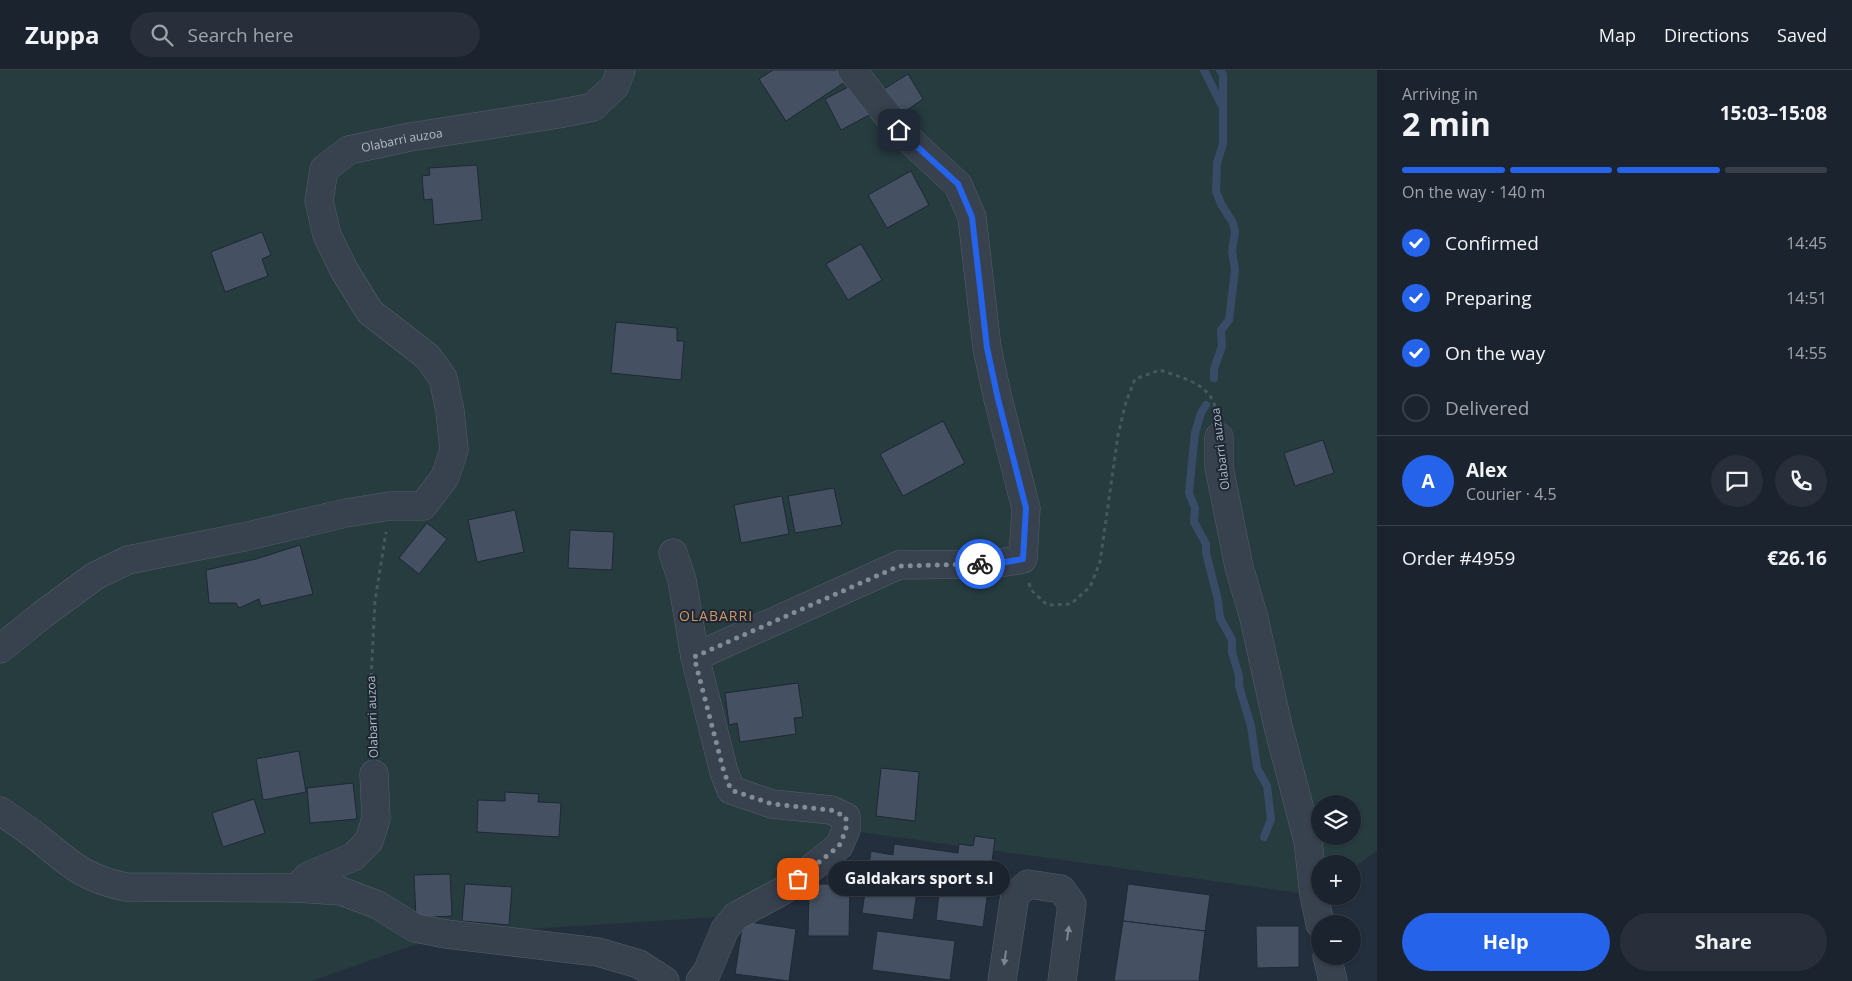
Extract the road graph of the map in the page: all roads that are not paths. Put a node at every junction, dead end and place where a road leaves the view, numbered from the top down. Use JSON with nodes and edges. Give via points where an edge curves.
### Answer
{"nodes":[{"id":1,"x":621,"y":70,"type":"edge"},
{"id":2,"x":852,"y":70,"type":"edge"},
{"id":3,"x":1219,"y":437,"type":"road end"},
{"id":4,"x":673,"y":553,"type":"dead end"},
{"id":5,"x":0,"y":649,"type":"edge"},
{"id":6,"x":694,"y":657,"type":"junction"},
{"id":7,"x":374,"y":774,"type":"road end"},
{"id":8,"x":0,"y":811,"type":"edge"},
{"id":9,"x":297,"y":888,"type":"junction"},
{"id":10,"x":1318,"y":915,"type":"edge"},
{"id":11,"x":1329,"y":965,"type":"edge"},
{"id":12,"x":665,"y":981,"type":"edge"},
{"id":13,"x":700,"y":981,"type":"edge"},
{"id":14,"x":1002,"y":981,"type":"edge"},
{"id":15,"x":1062,"y":981,"type":"edge"},
{"id":16,"x":1333,"y":981,"type":"edge"}],
"edges":[{"from":1,"to":5,"type":"lane","name":"Olabarri auzoa","via":[[615,86],[593,107],[349,150],[324,169],[319,201],[327,235],[344,270],[370,312],[428,357],[443,378],[454,450],[445,477],[423,506],[390,506],[346,513],[128,560],[95,576]]},
{"from":2,"to":6,"type":"lane","via":[[899,130],[958,184],[972,217],[987,348],[1026,508],[1023,559],[994,564],[899,566]]},
{"from":3,"to":10,"type":"lane","name":"Olabarri auzoa","via":[[1219,467],[1238,567],[1254,618],[1308,841]]},
{"from":4,"to":6,"type":"lane","via":[[682,580]]},
{"from":6,"to":13,"type":"lane","via":[[731,790],[772,804],[831,810],[846,817],[846,830],[839,846],[784,890],[736,916],[725,929]]},
{"from":7,"to":9,"type":"lane","name":"Olabarri auzoa","via":[[376,819],[369,841],[354,857],[308,876]]},
{"from":8,"to":9,"type":"lane","via":[[77,869],[104,882],[126,887]]},
{"from":9,"to":12,"type":"lane","via":[[341,891],[378,905],[415,928],[598,952],[639,964]]},
{"from":11,"to":16,"type":"lane"},
{"from":15,"to":14,"type":"lane","one_way":true,"via":[[1072,904],[1061,889],[1028,884],[1014,895]]}]}
